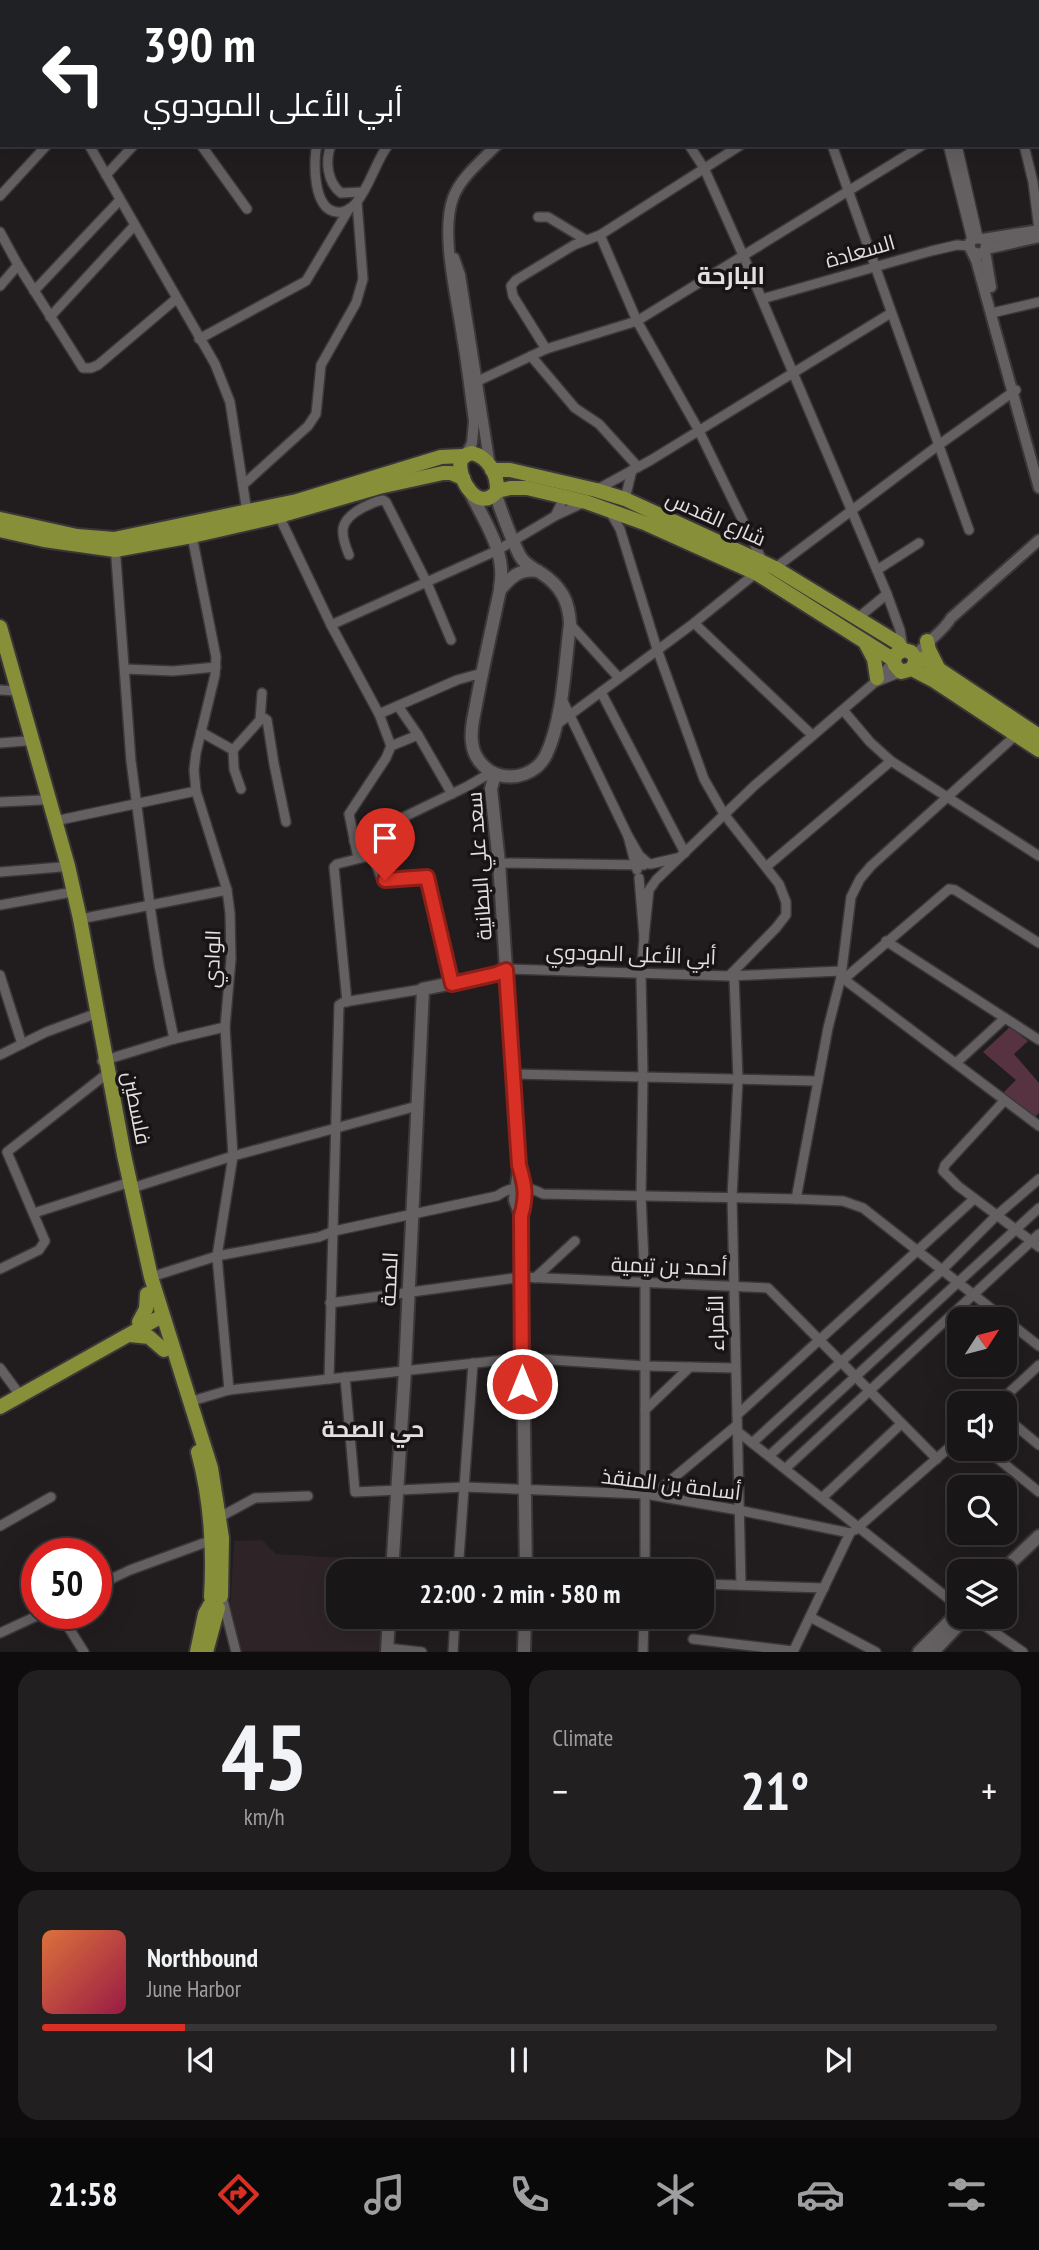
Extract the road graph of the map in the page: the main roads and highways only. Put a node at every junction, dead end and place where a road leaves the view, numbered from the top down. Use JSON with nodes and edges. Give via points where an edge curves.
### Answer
{"nodes":[{"id":1,"x":465,"y":456,"type":"junction"},
{"id":2,"x":491,"y":468,"type":"junction"},
{"id":3,"x":416,"y":472,"type":"junction"},
{"id":4,"x":466,"y":484,"type":"junction"},
{"id":5,"x":496,"y":492,"type":"junction"},
{"id":6,"x":0,"y":519,"type":"edge"},
{"id":7,"x":0,"y":530,"type":"edge"},
{"id":8,"x":114,"y":544,"type":"junction"},
{"id":9,"x":764,"y":568,"type":"junction"},
{"id":10,"x":538,"y":571,"type":"junction"},
{"id":11,"x":500,"y":590,"type":"junction"},
{"id":12,"x":0,"y":627,"type":"edge"},
{"id":13,"x":864,"y":641,"type":"junction"},
{"id":14,"x":927,"y":641,"type":"road end"},
{"id":15,"x":0,"y":657,"type":"edge"},
{"id":16,"x":905,"y":658,"type":"junction"},
{"id":17,"x":939,"y":669,"type":"junction"},
{"id":18,"x":876,"y":680,"type":"road end"},
{"id":19,"x":9,"y":690,"type":"edge"},
{"id":20,"x":1039,"y":736,"type":"edge"},
{"id":21,"x":1039,"y":750,"type":"edge"},
{"id":22,"x":494,"y":773,"type":"junction"},
{"id":23,"x":39,"y":779,"type":"junction"},
{"id":24,"x":506,"y":970,"type":"junction"},
{"id":25,"x":423,"y":989,"type":"joint"},
{"id":26,"x":104,"y":1068,"type":"junction"},
{"id":27,"x":128,"y":1186,"type":"junction"},
{"id":28,"x":153,"y":1316,"type":"junction"},
{"id":29,"x":129,"y":1335,"type":"junction"},
{"id":30,"x":164,"y":1350,"type":"junction"},
{"id":31,"x":0,"y":1401,"type":"edge"},
{"id":32,"x":0,"y":1407,"type":"edge"},
{"id":33,"x":1039,"y":1536,"type":"edge"},
{"id":34,"x":1039,"y":1546,"type":"edge"},
{"id":35,"x":393,"y":1559,"type":"edge"},
{"id":36,"x":526,"y":1559,"type":"edge"},
{"id":37,"x":1015,"y":1559,"type":"edge"},
{"id":38,"x":1017,"y":1567,"type":"edge"},
{"id":39,"x":216,"y":1604,"type":"junction"},
{"id":40,"x":947,"y":1622,"type":"edge"},
{"id":41,"x":388,"y":1629,"type":"edge"},
{"id":42,"x":525,"y":1629,"type":"edge"},
{"id":43,"x":954,"y":1629,"type":"edge"},
{"id":44,"x":387,"y":1650,"type":"edge"},
{"id":45,"x":197,"y":1651,"type":"edge"},
{"id":46,"x":206,"y":1651,"type":"edge"},
{"id":47,"x":524,"y":1651,"type":"edge"},
{"id":48,"x":919,"y":1651,"type":"edge"},
{"id":49,"x":933,"y":1651,"type":"edge"}],
"edges":[{"from":1,"to":2,"type":"main road","via":[[483,457]]},
{"from":1,"to":3,"type":"main road","via":[[441,457]]},
{"from":1,"to":4,"type":"main road","via":[[459,468]]},
{"from":2,"to":5,"type":"main road"},
{"from":2,"to":9,"type":"main road","name":"شارع القدس","via":[[625,499]]},
{"from":3,"to":4,"type":"main road","via":[[451,473]]},
{"from":3,"to":8,"type":"main road"},
{"from":3,"to":8,"type":"main road","via":[[278,516],[192,536]]},
{"from":4,"to":5,"type":"main road","via":[[481,499]]},
{"from":4,"to":11,"type":"main road","via":[[498,550],[503,566]]},
{"from":5,"to":9,"type":"main road","via":[[517,487],[586,502]]},
{"from":5,"to":10,"type":"main road","via":[[514,541],[526,563]]},
{"from":6,"to":8,"type":"main road"},
{"from":7,"to":8,"type":"main road","via":[[44,540]]},
{"from":9,"to":13,"type":"main road"},
{"from":9,"to":16,"type":"main road","name":"شارع القدس","via":[[859,617],[898,643]]},
{"from":10,"to":11,"type":"main road","via":[[521,571]]},
{"from":10,"to":22,"type":"main road","via":[[560,589],[569,610],[555,726],[546,756],[531,772],[508,777]]},
{"from":11,"to":22,"type":"main road","via":[[471,742],[480,762]]},
{"from":12,"to":19,"type":"main road","name":"فلسطين"},
{"from":13,"to":16,"type":"main road"},
{"from":13,"to":18,"type":"main road","via":[[874,659]]},
{"from":14,"to":17,"type":"main road"},
{"from":15,"to":19,"type":"main road","name":"فلسطين"},
{"from":16,"to":17,"type":"main road","name":"شارع القدس","via":[[925,660]]},
{"from":16,"to":21,"type":"main road"},
{"from":17,"to":20,"type":"main road","name":"شارع القدس"},
{"from":19,"to":23,"type":"main road","name":"فلسطين"},
{"from":19,"to":23,"type":"main road","name":"فلسطين"},
{"from":22,"to":24,"type":"main road","name":"سعد علي البطانية","via":[[491,789]]},
{"from":23,"to":26,"type":"main road","name":"فلسطين"},
{"from":23,"to":26,"type":"main road","name":"فلسطين","via":[[55,821],[80,919]]},
{"from":24,"to":25,"type":"main road","name":"أبي الأعلى المودوي"},
{"from":24,"to":36,"type":"main road","name":"سعد علي البطانية","via":[[521,1216]]},
{"from":25,"to":35,"type":"main road","name":"الصحة"},
{"from":26,"to":27,"type":"main road","name":"فلسطين"},
{"from":27,"to":28,"type":"main road","name":"فلسطين"},
{"from":27,"to":28,"type":"main road","name":"فلسطين","via":[[151,1277]]},
{"from":28,"to":29,"type":"main road"},
{"from":28,"to":30,"type":"main road","name":"فلسطين"},
{"from":28,"to":31,"type":"main road"},
{"from":28,"to":39,"type":"main road","name":"فلسطين","via":[[192,1401],[206,1447],[222,1538]]},
{"from":29,"to":30,"type":"main road","via":[[149,1337]]},
{"from":29,"to":32,"type":"main road"},
{"from":30,"to":39,"type":"main road","name":"فلسطين","via":[[200,1462]]},
{"from":33,"to":37,"type":"main road"},
{"from":34,"to":38,"type":"main road"},
{"from":39,"to":45,"type":"main road","name":"فلسطين","via":[[205,1614]]},
{"from":39,"to":46,"type":"main road","name":"فلسطين"},
{"from":40,"to":48,"type":"main road"},
{"from":41,"to":44,"type":"main road"},
{"from":42,"to":47,"type":"main road"},
{"from":43,"to":49,"type":"main road"}]}
